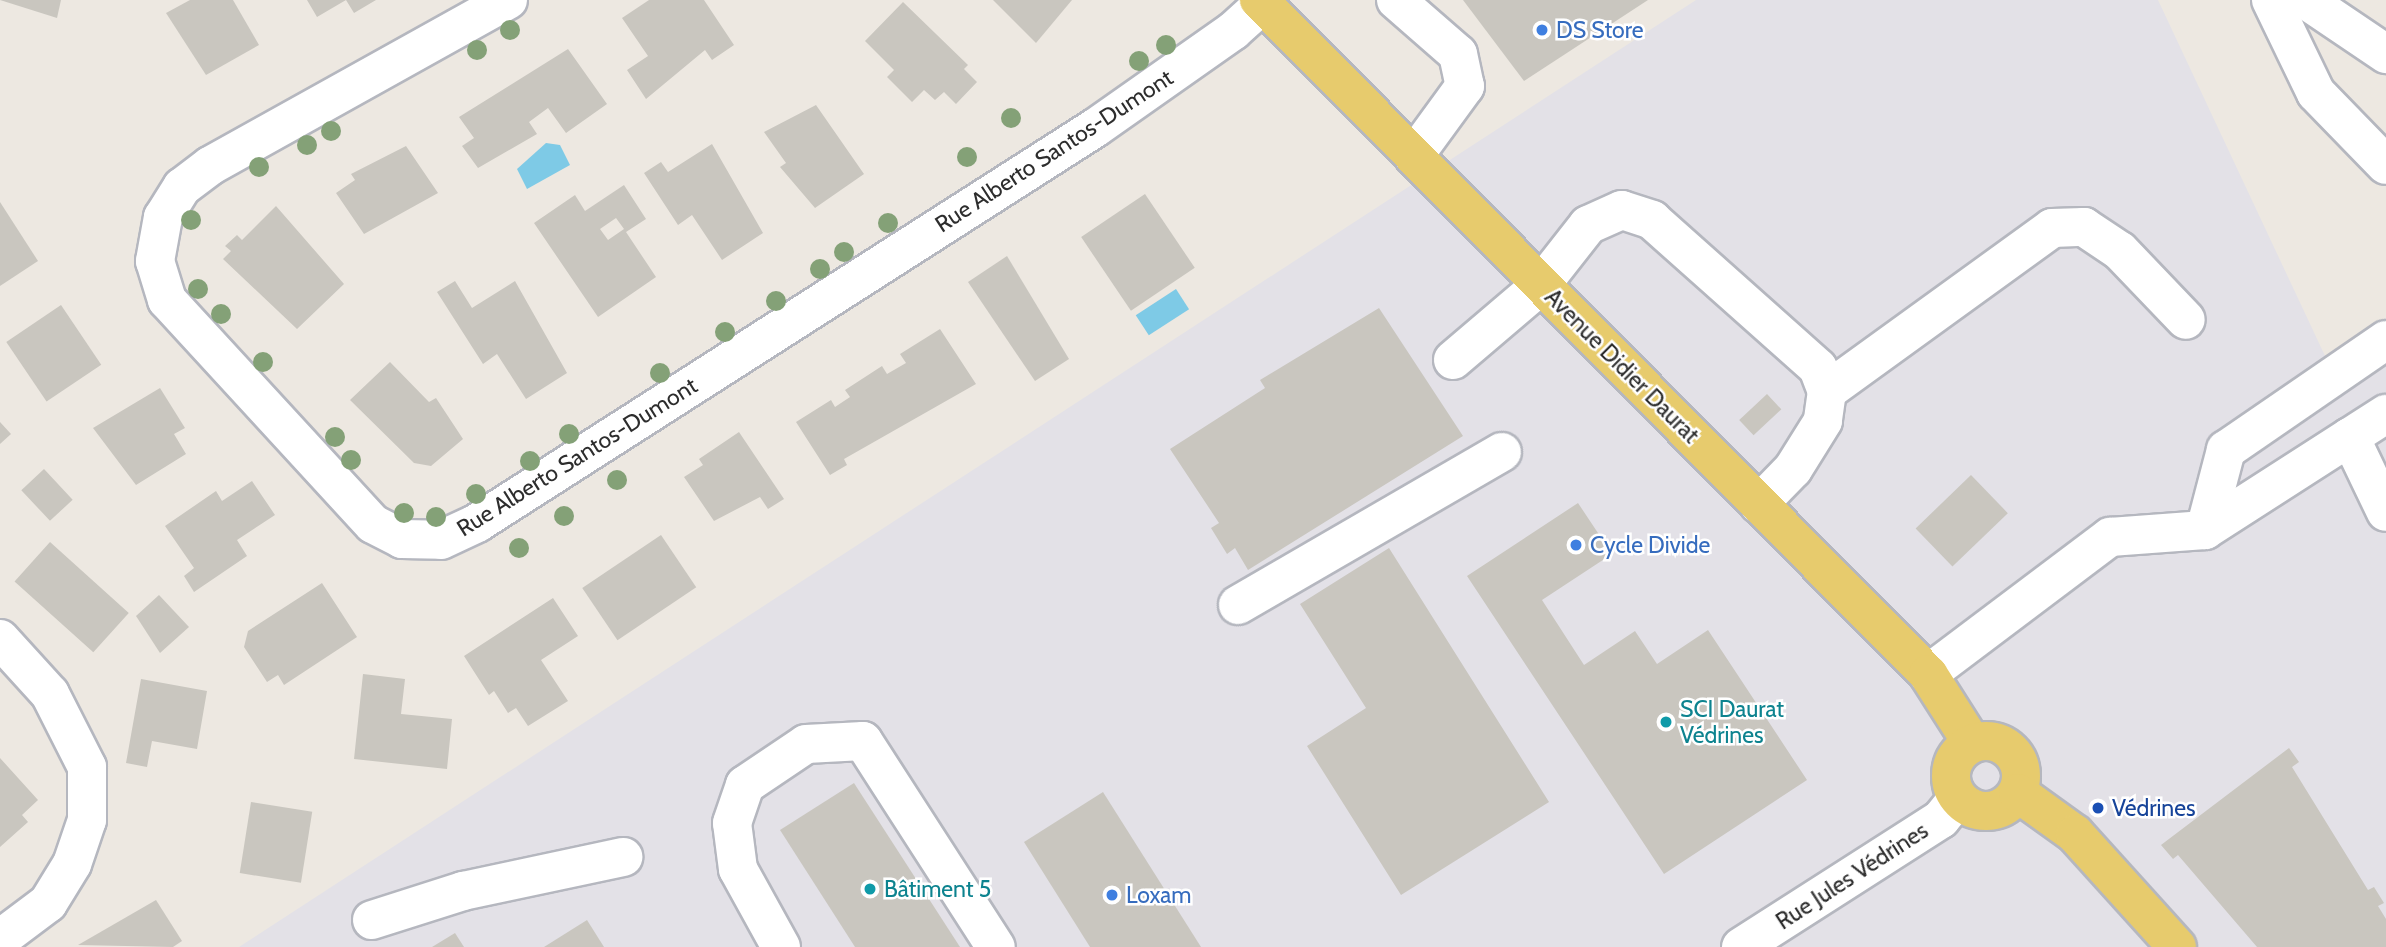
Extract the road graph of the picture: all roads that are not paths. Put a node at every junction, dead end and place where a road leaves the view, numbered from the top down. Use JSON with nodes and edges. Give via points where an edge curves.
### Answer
{"nodes":[{"id":1,"x":508,"y":0,"type":"edge"},
{"id":2,"x":1396,"y":0,"type":"edge"},
{"id":3,"x":2271,"y":0,"type":"edge"},
{"id":4,"x":2306,"y":0,"type":"edge"},
{"id":5,"x":1261,"y":2,"type":"edge"},
{"id":6,"x":2386,"y":54,"type":"edge"},
{"id":7,"x":1414,"y":156,"type":"junction"},
{"id":8,"x":2386,"y":165,"type":"edge"},
{"id":9,"x":1541,"y":285,"type":"junction"},
{"id":10,"x":2186,"y":320,"type":"dead end"},
{"id":11,"x":2386,"y":340,"type":"edge"},
{"id":12,"x":1453,"y":360,"type":"dead end"},
{"id":13,"x":1827,"y":391,"type":"junction"},
{"id":14,"x":2386,"y":414,"type":"edge"},
{"id":15,"x":2350,"y":437,"type":"junction"},
{"id":16,"x":1502,"y":452,"type":"dead end"},
{"id":17,"x":1759,"y":504,"type":"junction"},
{"id":18,"x":2386,"y":512,"type":"edge"},
{"id":19,"x":2205,"y":530,"type":"junction"},
{"id":20,"x":1238,"y":605,"type":"dead end"},
{"id":21,"x":0,"y":639,"type":"edge"},
{"id":22,"x":1928,"y":674,"type":"junction"},
{"id":23,"x":1972,"y":743,"type":"junction"},
{"id":24,"x":2018,"y":793,"type":"junction"},
{"id":25,"x":1957,"y":799,"type":"junction"},
{"id":26,"x":623,"y":857,"type":"dead end"},
{"id":27,"x":372,"y":920,"type":"dead end"},
{"id":28,"x":0,"y":939,"type":"edge"},
{"id":29,"x":781,"y":947,"type":"edge"},
{"id":30,"x":996,"y":947,"type":"edge"},
{"id":31,"x":1741,"y":947,"type":"edge"},
{"id":32,"x":2177,"y":947,"type":"edge"}],
"edges":[{"from":1,"to":5,"type":"street","name":"Rue Alberto Santos-Dumont","via":[[210,166],[182,187],[163,217],[155,261],[167,300],[373,524],[402,539],[441,540],[477,523],[1095,128]]},
{"from":2,"to":7,"type":"street","via":[[1458,54],[1465,86]]},
{"from":3,"to":8,"type":"street","via":[[2316,93]]},
{"from":4,"to":6,"type":"street"},
{"from":5,"to":7,"type":"main road","name":"Avenue Didier Daurat"},
{"from":7,"to":9,"type":"main road","name":"Avenue Didier Daurat"},
{"from":9,"to":12,"type":"street"},
{"from":9,"to":13,"type":"street","via":[[1588,225],[1622,210],[1651,220],[1818,368]]},
{"from":9,"to":17,"type":"main road","name":"Avenue Didier Daurat"},
{"from":10,"to":13,"type":"street","via":[[2120,251],[2084,227],[2052,228]]},
{"from":11,"to":19,"type":"street","via":[[2226,450]]},
{"from":13,"to":17,"type":"street","via":[[1823,421],[1793,469]]},
{"from":14,"to":15,"type":"street"},
{"from":15,"to":18,"type":"street"},
{"from":15,"to":19,"type":"street"},
{"from":16,"to":20,"type":"street"},
{"from":17,"to":22,"type":"main road","name":"Avenue Didier Daurat"},
{"from":19,"to":22,"type":"street","via":[[2110,537]]},
{"from":21,"to":28,"type":"street","via":[[50,694],[88,766],[87,820],[72,864],[48,903]]},
{"from":22,"to":23,"type":"main road","name":"Avenue Didier Daurat"},
{"from":23,"to":24,"type":"main road","via":[[1998,744],[2017,759]]},
{"from":23,"to":25,"type":"main road","via":[[1955,757],[1950,779]]},
{"from":24,"to":25,"type":"main road","via":[[1990,812]]},
{"from":24,"to":32,"type":"main road","via":[[2075,834]]},
{"from":25,"to":31,"type":"street","name":"Rue Jules Védrines","via":[[1941,819]]},
{"from":26,"to":27,"type":"street","via":[[463,891]]},
{"from":29,"to":30,"type":"street","via":[[738,869],[732,823],[745,785],[806,744],[863,741]]}]}
